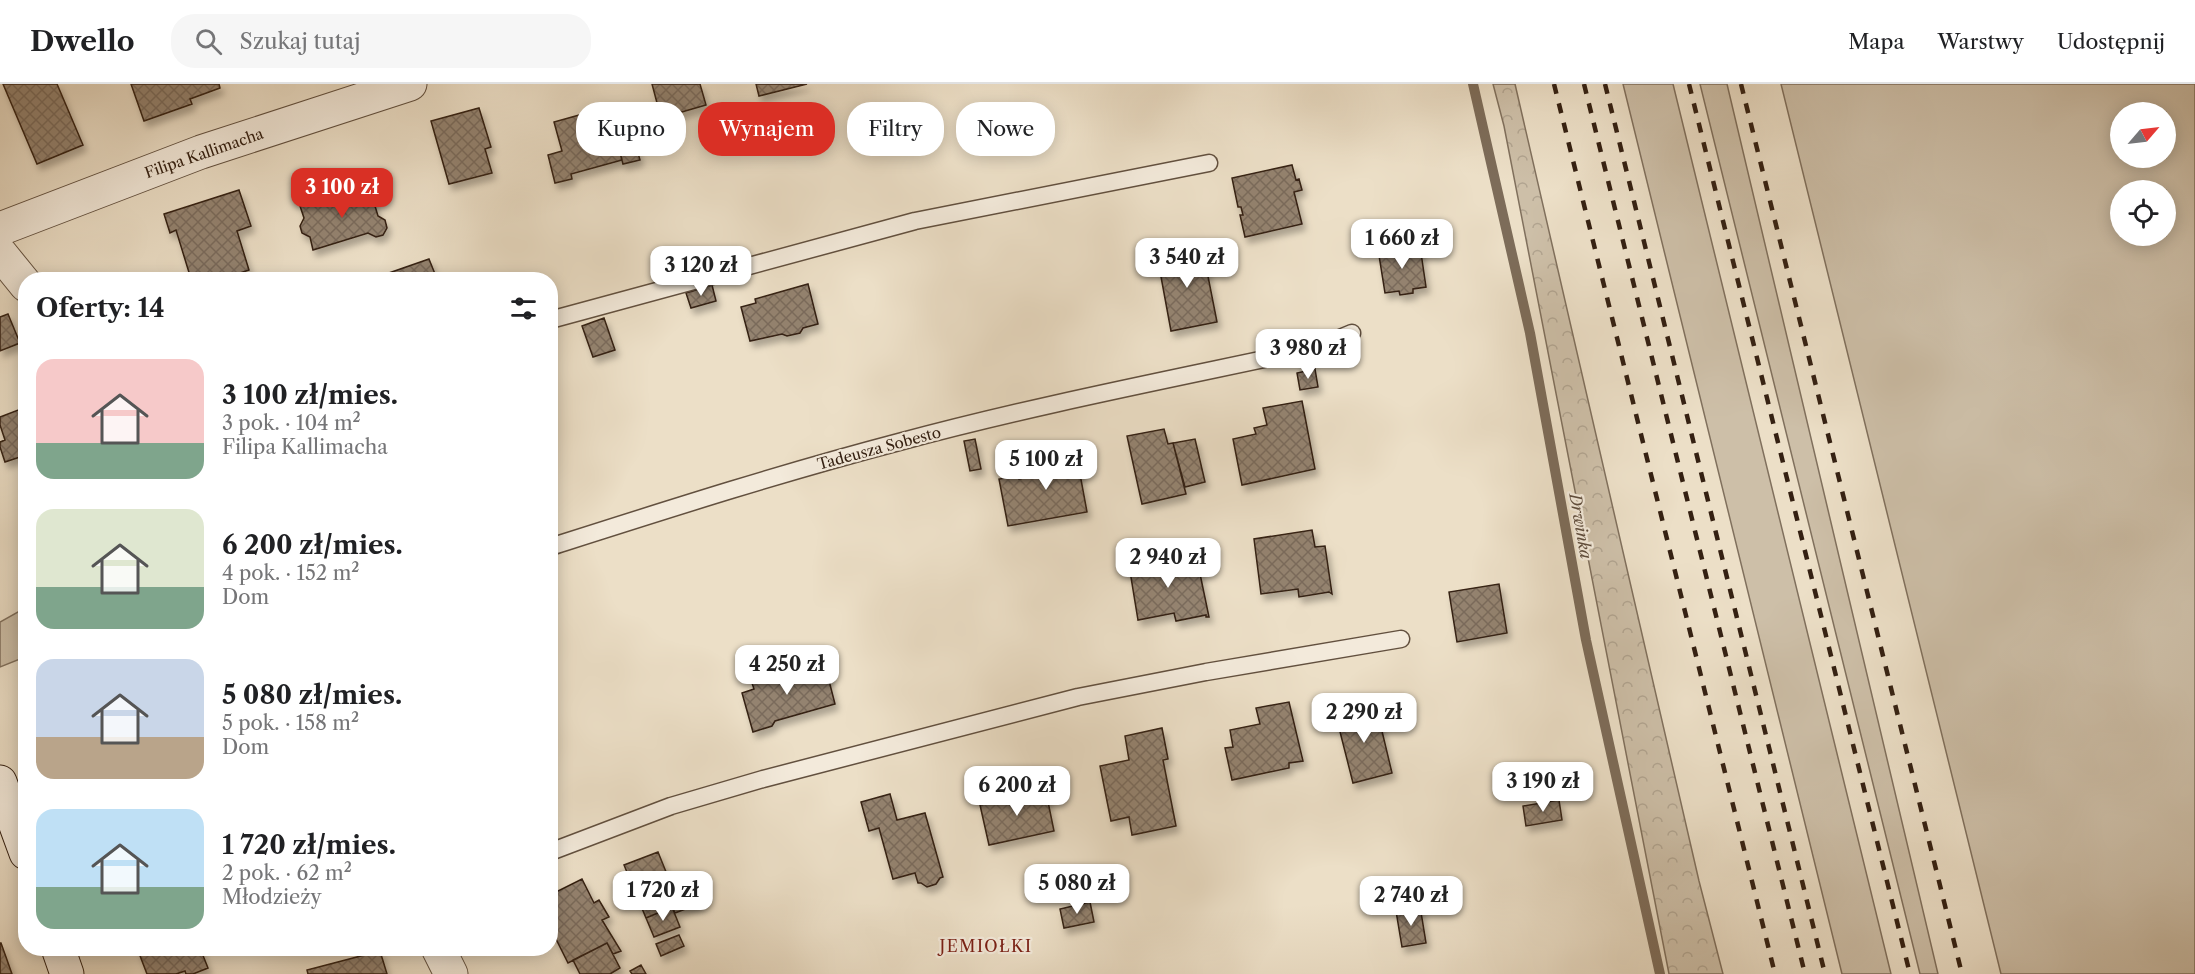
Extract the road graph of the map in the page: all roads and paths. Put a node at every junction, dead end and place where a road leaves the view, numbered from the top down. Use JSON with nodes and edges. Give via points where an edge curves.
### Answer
{"nodes":[{"id":1,"x":410,"y":84,"type":"edge"},
{"id":2,"x":1209,"y":163,"type":"dead end"},
{"id":3,"x":0,"y":229,"type":"edge"},
{"id":4,"x":0,"y":253,"type":"edge"},
{"id":5,"x":18,"y":275,"type":"edge"},
{"id":6,"x":558,"y":318,"type":"edge"},
{"id":7,"x":1352,"y":333,"type":"dead end"},
{"id":8,"x":558,"y":544,"type":"edge"},
{"id":9,"x":1401,"y":639,"type":"dead end"},
{"id":10,"x":0,"y":782,"type":"edge"},
{"id":11,"x":18,"y":831,"type":"edge"},
{"id":12,"x":558,"y":849,"type":"edge"},
{"id":13,"x":61,"y":956,"type":"edge"},
{"id":14,"x":442,"y":956,"type":"edge"},
{"id":15,"x":67,"y":974,"type":"edge"},
{"id":16,"x":451,"y":974,"type":"edge"}],
"edges":[{"from":1,"to":3,"type":"street","name":"Filipa Kallimacha","via":[[201,152]]},
{"from":2,"to":6,"type":"lane","via":[[915,221]]},
{"from":4,"to":5,"type":"street"},
{"from":7,"to":8,"type":"lane","name":"Tadeusza Sobesto","via":[[1316,348],[899,441]]},
{"from":9,"to":12,"type":"lane","via":[[1081,696],[763,779],[671,806]]},
{"from":10,"to":11,"type":"street"},
{"from":13,"to":15,"type":"street"},
{"from":14,"to":16,"type":"street"}]}
